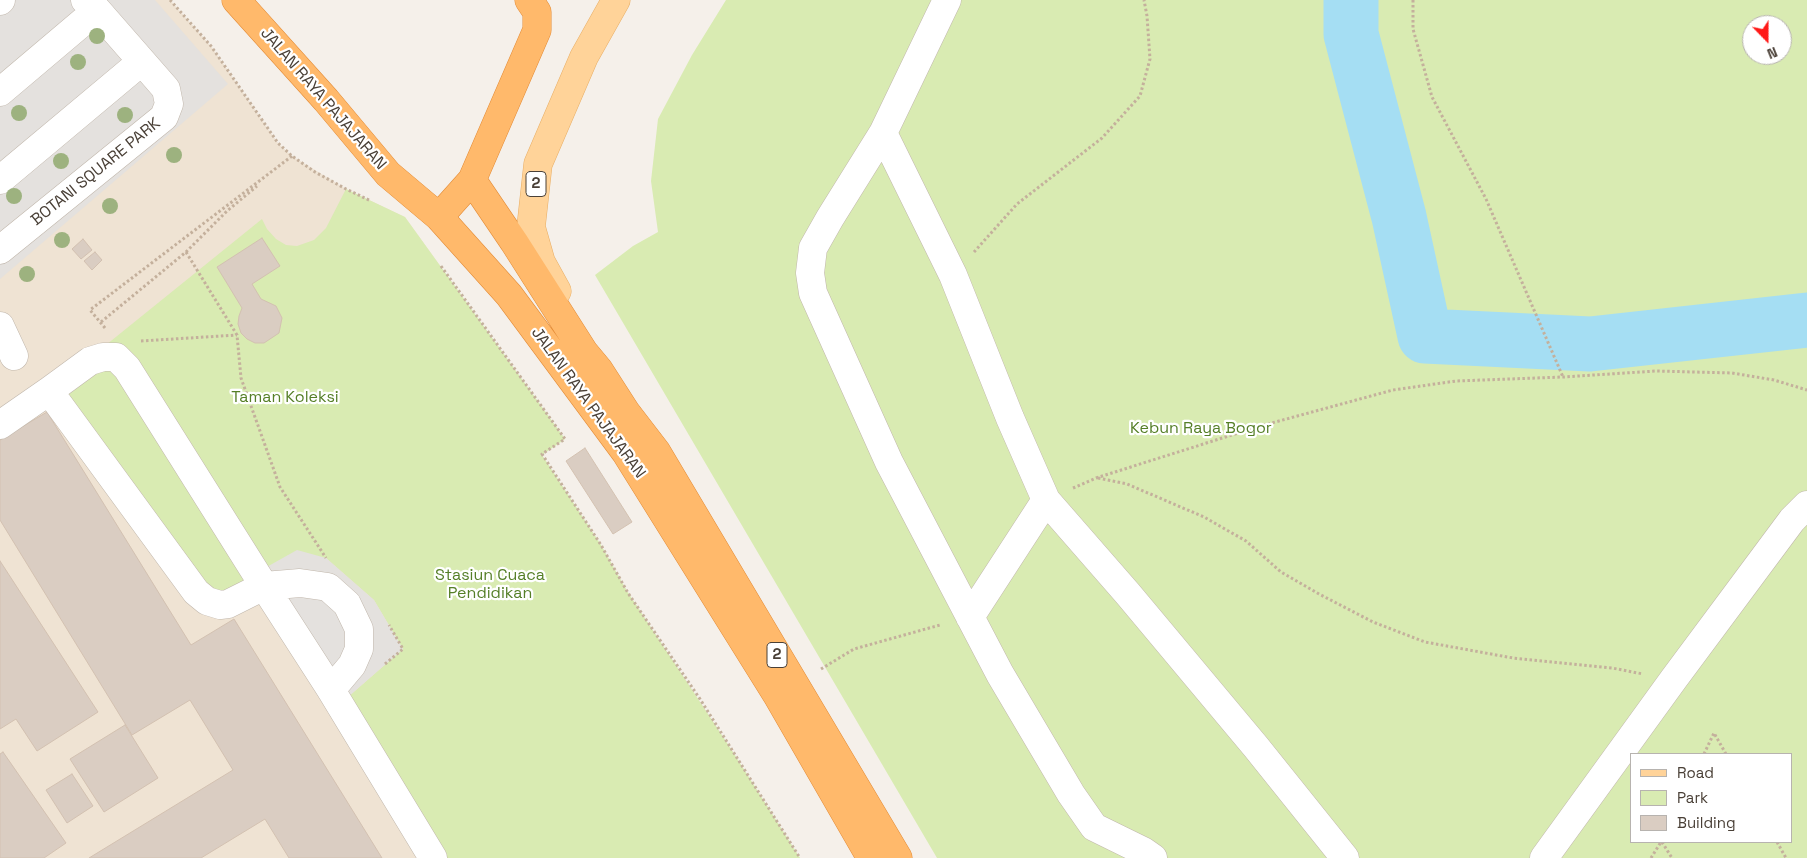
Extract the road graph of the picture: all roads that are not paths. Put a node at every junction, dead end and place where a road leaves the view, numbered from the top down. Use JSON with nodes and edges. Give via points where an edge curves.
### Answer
{"nodes":[{"id":1,"x":236,"y":0,"type":"edge"},
{"id":2,"x":529,"y":0,"type":"edge"},
{"id":3,"x":616,"y":0,"type":"edge"},
{"id":4,"x":947,"y":0,"type":"edge"},
{"id":5,"x":91,"y":5,"type":"edge"},
{"id":6,"x":141,"y":62,"type":"junction"},
{"id":7,"x":0,"y":92,"type":"edge"},
{"id":8,"x":884,"y":133,"type":"junction"},
{"id":9,"x":0,"y":180,"type":"edge"},
{"id":10,"x":472,"y":180,"type":"junction"},
{"id":11,"x":439,"y":217,"type":"junction"},
{"id":12,"x":0,"y":250,"type":"edge"},
{"id":13,"x":0,"y":326,"type":"edge"},
{"id":14,"x":14,"y":356,"type":"dead end"},
{"id":15,"x":599,"y":370,"type":"junction"},
{"id":16,"x":49,"y":391,"type":"junction"},
{"id":17,"x":0,"y":425,"type":"edge"},
{"id":18,"x":626,"y":453,"type":"junction"},
{"id":19,"x":1046,"y":500,"type":"junction"},
{"id":20,"x":1807,"y":505,"type":"edge"},
{"id":21,"x":264,"y":586,"type":"junction"},
{"id":22,"x":970,"y":617,"type":"junction"},
{"id":23,"x":331,"y":690,"type":"junction"},
{"id":24,"x":433,"y":858,"type":"edge"},
{"id":25,"x":871,"y":858,"type":"edge"},
{"id":26,"x":898,"y":858,"type":"edge"},
{"id":27,"x":1153,"y":858,"type":"edge"},
{"id":28,"x":1345,"y":858,"type":"edge"},
{"id":29,"x":1544,"y":858,"type":"edge"}],
"edges":[{"from":1,"to":11,"type":"highway","name":"JALAN RAYA PAJAJARAN","number":"2","via":[[388,174]]},
{"from":2,"to":10,"type":"highway","via":[[537,12],[537,30]]},
{"from":3,"to":15,"type":"main road","number":"2","via":[[584,57],[538,164],[531,227],[541,262]]},
{"from":4,"to":8,"type":"lane"},
{"from":5,"to":6,"type":"lane","name":"BOTANI SQUARE PARK"},
{"from":5,"to":7,"type":"lane","name":"BOTANI SQUARE PARK"},
{"from":6,"to":9,"type":"lane"},
{"from":6,"to":12,"type":"lane","name":"BOTANI SQUARE PARK","via":[[166,89],[169,104],[164,117]]},
{"from":8,"to":19,"type":"lane","via":[[953,274]]},
{"from":8,"to":22,"type":"lane","via":[[812,248],[810,273],[813,293],[889,462]]},
{"from":10,"to":11,"type":"highway"},
{"from":10,"to":15,"type":"highway"},
{"from":11,"to":18,"type":"highway","name":"JALAN RAYA PAJAJARAN","number":"2","via":[[509,295]]},
{"from":13,"to":14,"type":"lane"},
{"from":15,"to":18,"type":"highway"},
{"from":15,"to":26,"type":"highway","number":"2","via":[[656,452]]},
{"from":16,"to":17,"type":"lane"},
{"from":16,"to":21,"type":"lane","via":[[196,592],[207,601],[220,605]]},
{"from":16,"to":21,"type":"lane","via":[[90,361],[116,357],[127,368]]},
{"from":18,"to":25,"type":"highway","name":"JALAN RAYA PAJAJARAN","number":"2","via":[[777,695]]},
{"from":19,"to":22,"type":"lane"},
{"from":19,"to":28,"type":"lane","via":[[1256,747]]},
{"from":20,"to":29,"type":"lane","via":[[1792,520],[1672,680]]},
{"from":21,"to":23,"type":"lane"},
{"from":21,"to":23,"type":"lane","via":[[300,583],[328,587],[347,604],[359,629],[358,649],[352,665]]},
{"from":22,"to":27,"type":"lane","via":[[1000,674],[1094,827]]},
{"from":23,"to":24,"type":"lane"}]}
